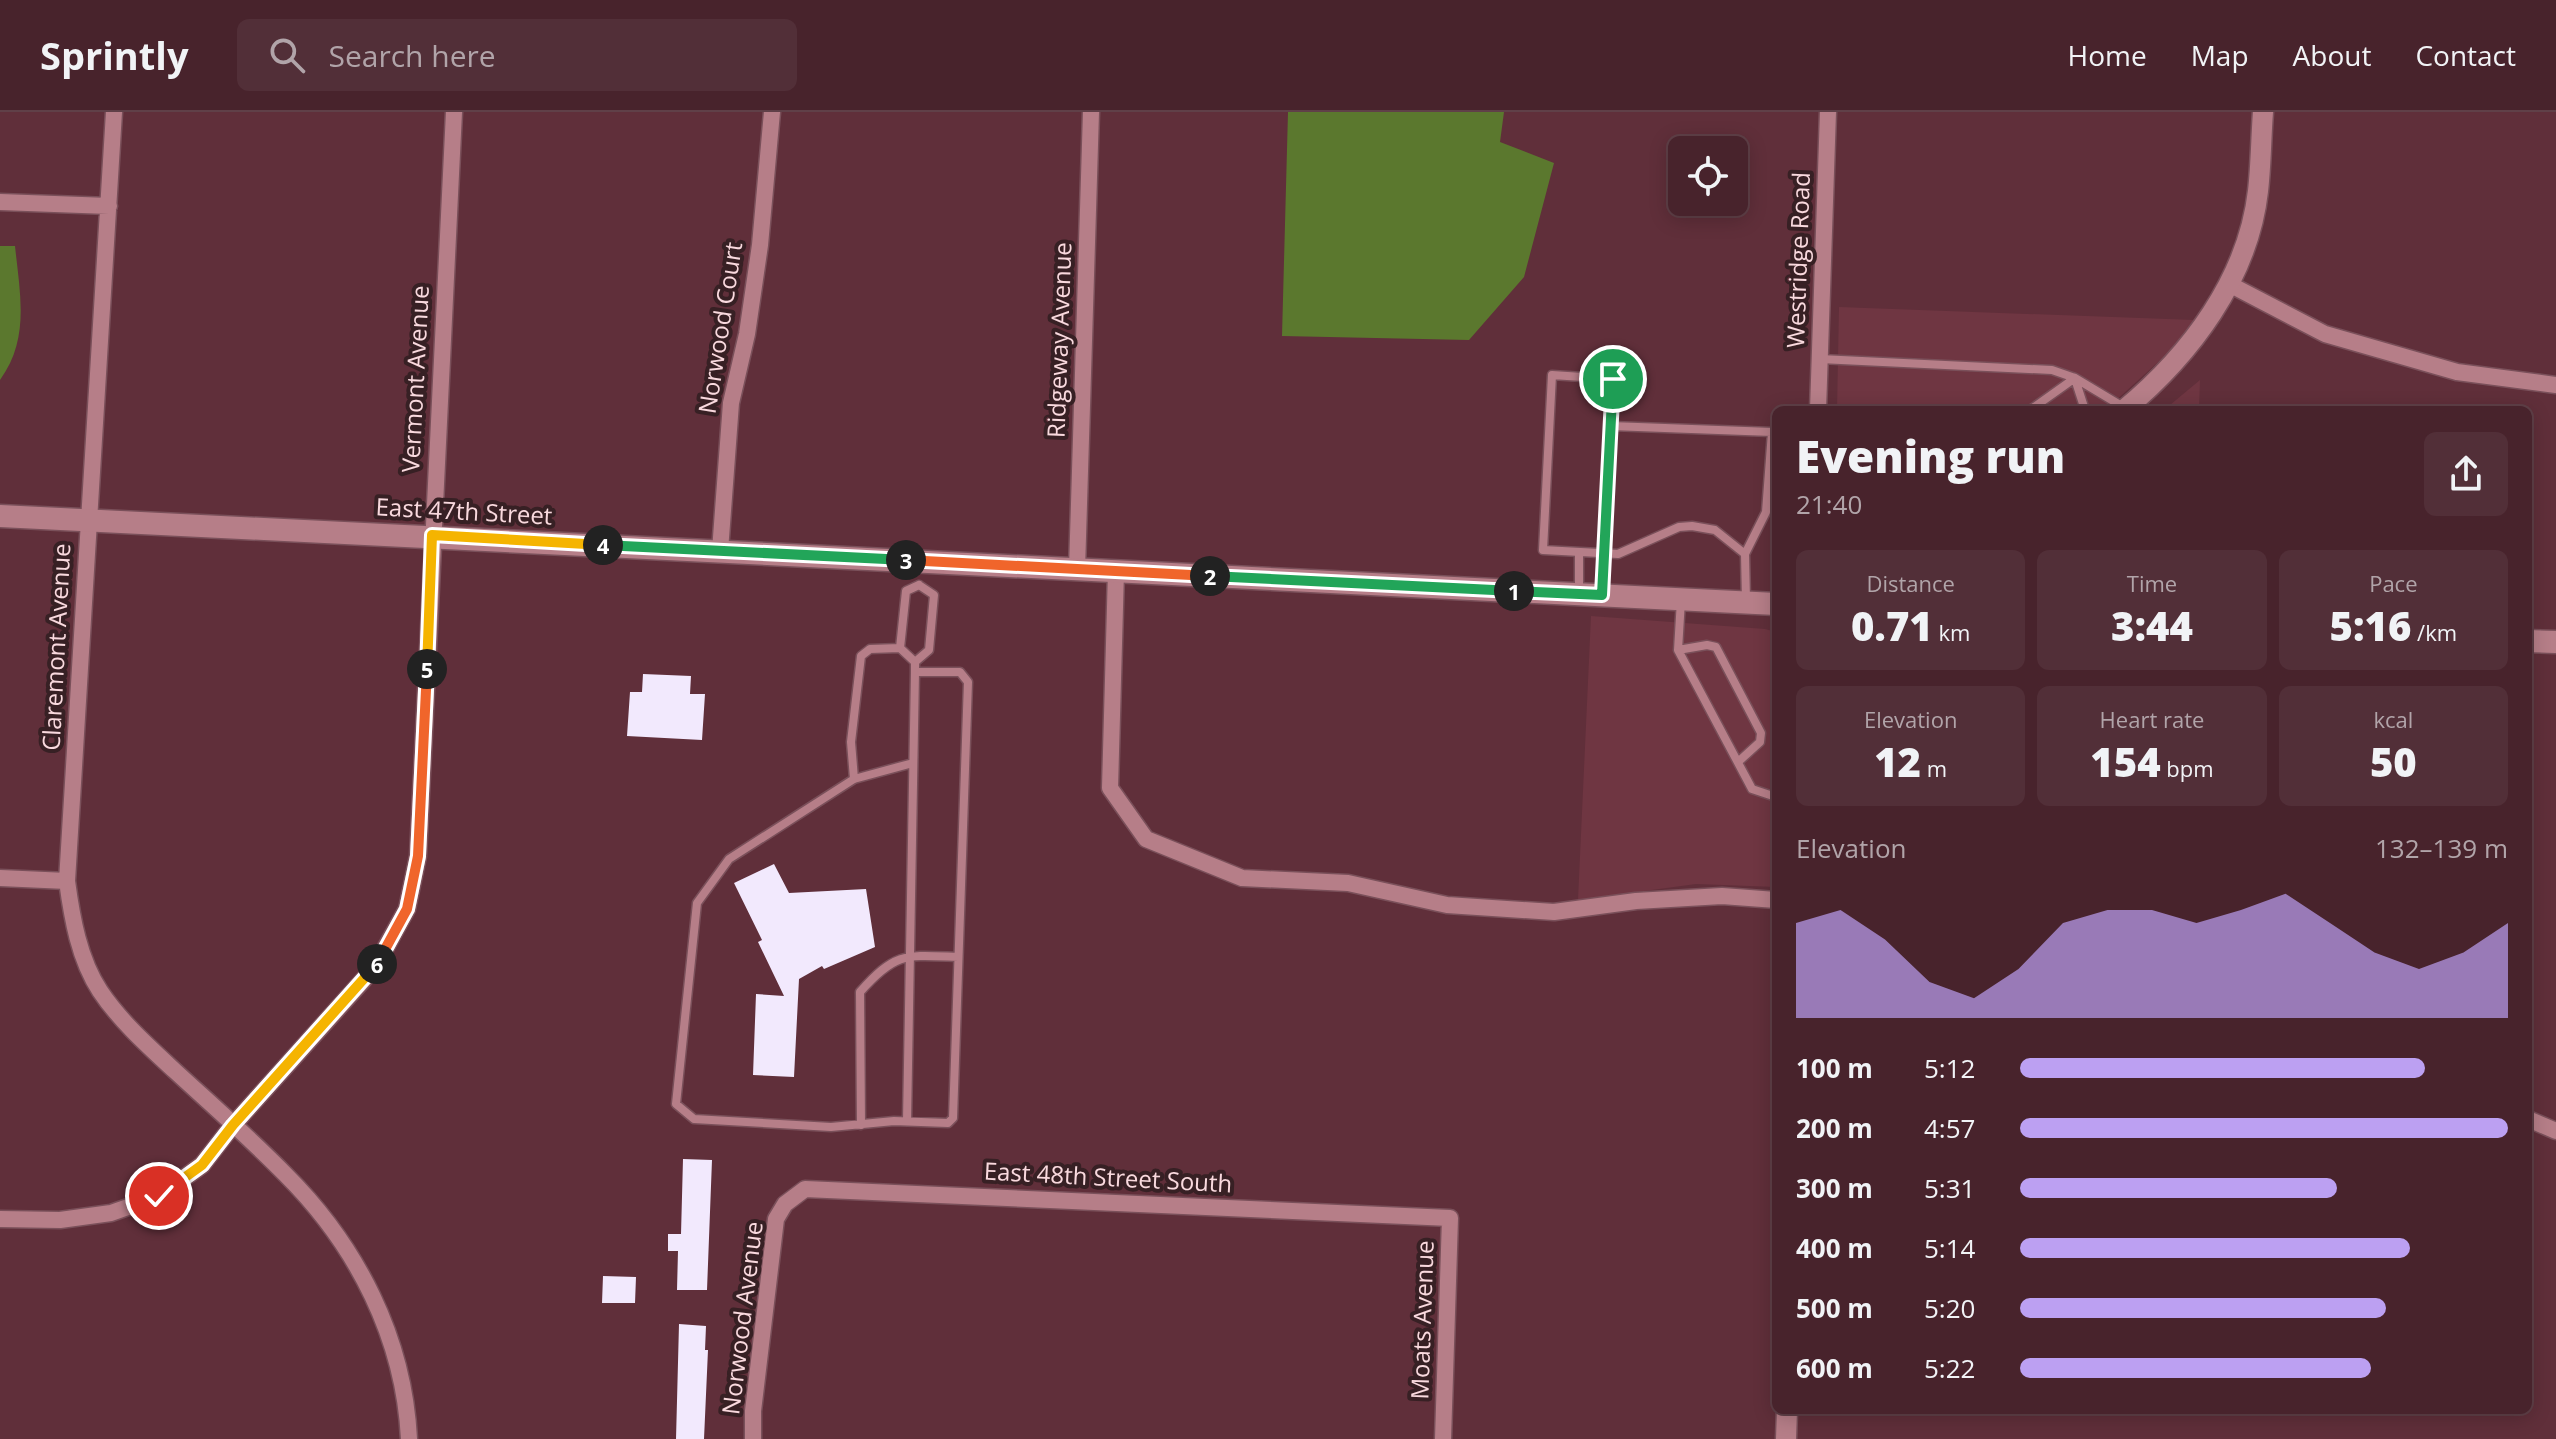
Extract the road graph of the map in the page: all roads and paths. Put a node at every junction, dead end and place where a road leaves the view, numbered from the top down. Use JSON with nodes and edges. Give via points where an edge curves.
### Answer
{"nodes":[{"id":1,"x":114,"y":112,"type":"edge"},
{"id":2,"x":454,"y":112,"type":"edge"},
{"id":3,"x":772,"y":112,"type":"edge"},
{"id":4,"x":1091,"y":112,"type":"edge"},
{"id":5,"x":1828,"y":112,"type":"edge"},
{"id":6,"x":2263,"y":112,"type":"edge"},
{"id":7,"x":0,"y":202,"type":"edge"},
{"id":8,"x":109,"y":206,"type":"junction"},
{"id":9,"x":2229,"y":284,"type":"junction"},
{"id":10,"x":1820,"y":359,"type":"junction"},
{"id":11,"x":2075,"y":378,"type":"junction"},
{"id":12,"x":2556,"y":385,"type":"edge"},
{"id":13,"x":1818,"y":406,"type":"edge"},
{"id":14,"x":2036,"y":406,"type":"edge"},
{"id":15,"x":2084,"y":406,"type":"edge"},
{"id":16,"x":2120,"y":406,"type":"edge"},
{"id":17,"x":2129,"y":406,"type":"edge"},
{"id":18,"x":1611,"y":426,"type":"junction"},
{"id":19,"x":0,"y":516,"type":"edge"},
{"id":20,"x":89,"y":521,"type":"junction"},
{"id":21,"x":432,"y":535,"type":"junction"},
{"id":22,"x":720,"y":551,"type":"junction"},
{"id":23,"x":1579,"y":552,"type":"junction"},
{"id":24,"x":1603,"y":553,"type":"junction"},
{"id":25,"x":1745,"y":554,"type":"junction"},
{"id":26,"x":922,"y":561,"type":"junction"},
{"id":27,"x":1077,"y":569,"type":"junction"},
{"id":28,"x":1116,"y":571,"type":"junction"},
{"id":29,"x":919,"y":585,"type":"junction"},
{"id":30,"x":1578,"y":594,"type":"junction"},
{"id":31,"x":1602,"y":595,"type":"junction"},
{"id":32,"x":1681,"y":599,"type":"junction"},
{"id":33,"x":1746,"y":602,"type":"junction"},
{"id":34,"x":1772,"y":604,"type":"edge"},
{"id":35,"x":2532,"y":641,"type":"edge"},
{"id":36,"x":2556,"y":642,"type":"edge"},
{"id":37,"x":900,"y":648,"type":"junction"},
{"id":38,"x":1678,"y":650,"type":"junction"},
{"id":39,"x":915,"y":667,"type":"junction"},
{"id":40,"x":1738,"y":762,"type":"junction"},
{"id":41,"x":913,"y":763,"type":"junction"},
{"id":42,"x":854,"y":779,"type":"junction"},
{"id":43,"x":1772,"y":796,"type":"edge"},
{"id":44,"x":0,"y":878,"type":"edge"},
{"id":45,"x":67,"y":881,"type":"junction"},
{"id":46,"x":1772,"y":900,"type":"edge"},
{"id":47,"x":909,"y":955,"type":"junction"},
{"id":48,"x":958,"y":957,"type":"junction"},
{"id":49,"x":907,"y":1121,"type":"junction"},
{"id":50,"x":2532,"y":1121,"type":"edge"},
{"id":51,"x":233,"y":1125,"type":"junction"},
{"id":52,"x":861,"y":1125,"type":"junction"},
{"id":53,"x":2556,"y":1131,"type":"edge"},
{"id":54,"x":785,"y":1204,"type":"joint"},
{"id":55,"x":1434,"y":1218,"type":"joint"},
{"id":56,"x":0,"y":1219,"type":"edge"},
{"id":57,"x":1787,"y":1414,"type":"edge"},
{"id":58,"x":409,"y":1439,"type":"edge"},
{"id":59,"x":753,"y":1439,"type":"edge"},
{"id":60,"x":1443,"y":1439,"type":"edge"},
{"id":61,"x":1786,"y":1439,"type":"edge"}],
"edges":[{"from":1,"to":8,"type":"street","name":"Claremont Avenue"},
{"from":2,"to":21,"type":"street","name":"Vermont Avenue"},
{"from":3,"to":22,"type":"street","name":"Norwood Court","via":[[750,319],[731,403]]},
{"from":4,"to":27,"type":"street","name":"Ridgeway Avenue"},
{"from":5,"to":10,"type":"street","name":"Westridge Road"},
{"from":6,"to":9,"type":"street","via":[[2258,194]]},
{"from":7,"to":8,"type":"street"},
{"from":8,"to":20,"type":"street","name":"Claremont Avenue"},
{"from":9,"to":12,"type":"street","via":[[2325,334],[2457,372]]},
{"from":9,"to":17,"type":"street","via":[[2191,345]]},
{"from":10,"to":11,"type":"lane","via":[[2052,370]]},
{"from":10,"to":13,"type":"street","name":"Westridge Road"},
{"from":11,"to":14,"type":"lane"},
{"from":11,"to":15,"type":"lane"},
{"from":11,"to":16,"type":"lane"},
{"from":18,"to":23,"type":"lane","via":[[1613,379],[1552,375],[1543,550]]},
{"from":18,"to":24,"type":"lane"},
{"from":18,"to":25,"type":"lane","via":[[1772,432],[1766,512]]},
{"from":19,"to":20,"type":"main road","name":"East 47th Street"},
{"from":20,"to":21,"type":"main road","name":"East 47th Street"},
{"from":20,"to":45,"type":"street","name":"Claremont Avenue"},
{"from":21,"to":22,"type":"main road","name":"East 47th Street"},
{"from":21,"to":51,"type":"street","name":"Vermont Avenue","via":[[418,856],[407,909],[375,967]]},
{"from":22,"to":26,"type":"main road","name":"East 47th Street"},
{"from":23,"to":24,"type":"lane"},
{"from":23,"to":30,"type":"lane"},
{"from":24,"to":25,"type":"lane","via":[[1618,554],[1692,526],[1715,530]]},
{"from":24,"to":31,"type":"lane"},
{"from":25,"to":33,"type":"lane"},
{"from":26,"to":27,"type":"main road","name":"East 47th Street"},
{"from":26,"to":29,"type":"lane"},
{"from":27,"to":28,"type":"main road","name":"East 47th Street"},
{"from":28,"to":30,"type":"main road","name":"East 47th Street"},
{"from":28,"to":46,"type":"street","via":[[1110,788],[1146,839],[1242,878],[1348,883],[1447,905],[1554,912],[1722,896]]},
{"from":29,"to":37,"type":"lane","via":[[906,591]]},
{"from":29,"to":39,"type":"lane","via":[[934,595],[929,650]]},
{"from":30,"to":31,"type":"main road","name":"East 47th Street"},
{"from":31,"to":32,"type":"main road","name":"East 47th Street"},
{"from":32,"to":33,"type":"main road","name":"East 47th Street"},
{"from":32,"to":38,"type":"lane"},
{"from":33,"to":34,"type":"main road","name":"East 47th Street"},
{"from":35,"to":36,"type":"main road"},
{"from":37,"to":39,"type":"lane"},
{"from":37,"to":42,"type":"lane","via":[[870,649],[861,656],[851,742]]},
{"from":38,"to":40,"type":"lane"},
{"from":38,"to":40,"type":"lane","via":[[1716,647],[1761,733],[1760,742]]},
{"from":39,"to":41,"type":"lane"},
{"from":39,"to":48,"type":"lane","via":[[960,672],[968,682]]},
{"from":40,"to":43,"type":"lane","via":[[1752,789]]},
{"from":41,"to":42,"type":"lane"},
{"from":41,"to":47,"type":"lane"},
{"from":42,"to":52,"type":"lane","via":[[729,859],[697,903],[676,1104],[694,1119]]},
{"from":44,"to":45,"type":"street"},
{"from":45,"to":51,"type":"street","name":"Claremont Avenue","via":[[72,923],[99,990],[141,1039]]},
{"from":47,"to":48,"type":"lane"},
{"from":47,"to":49,"type":"lane"},
{"from":47,"to":52,"type":"lane","via":[[881,969],[860,992]]},
{"from":48,"to":49,"type":"lane","via":[[953,1118],[948,1123]]},
{"from":49,"to":52,"type":"lane"},
{"from":50,"to":53,"type":"street"},
{"from":51,"to":56,"type":"street","name":"Vermont Avenue","via":[[202,1165],[159,1196],[111,1213],[60,1220]]},
{"from":51,"to":58,"type":"street","via":[[329,1224],[363,1278],[391,1338],[403,1381]]},
{"from":54,"to":55,"type":"street","name":"East 48th Street South","via":[[805,1189],[860,1190]]},
{"from":54,"to":59,"type":"street","name":"Norwood Avenue","via":[[776,1219]]},
{"from":55,"to":60,"type":"street","name":"Moats Avenue","via":[[1450,1218]]},
{"from":57,"to":61,"type":"street"}]}
